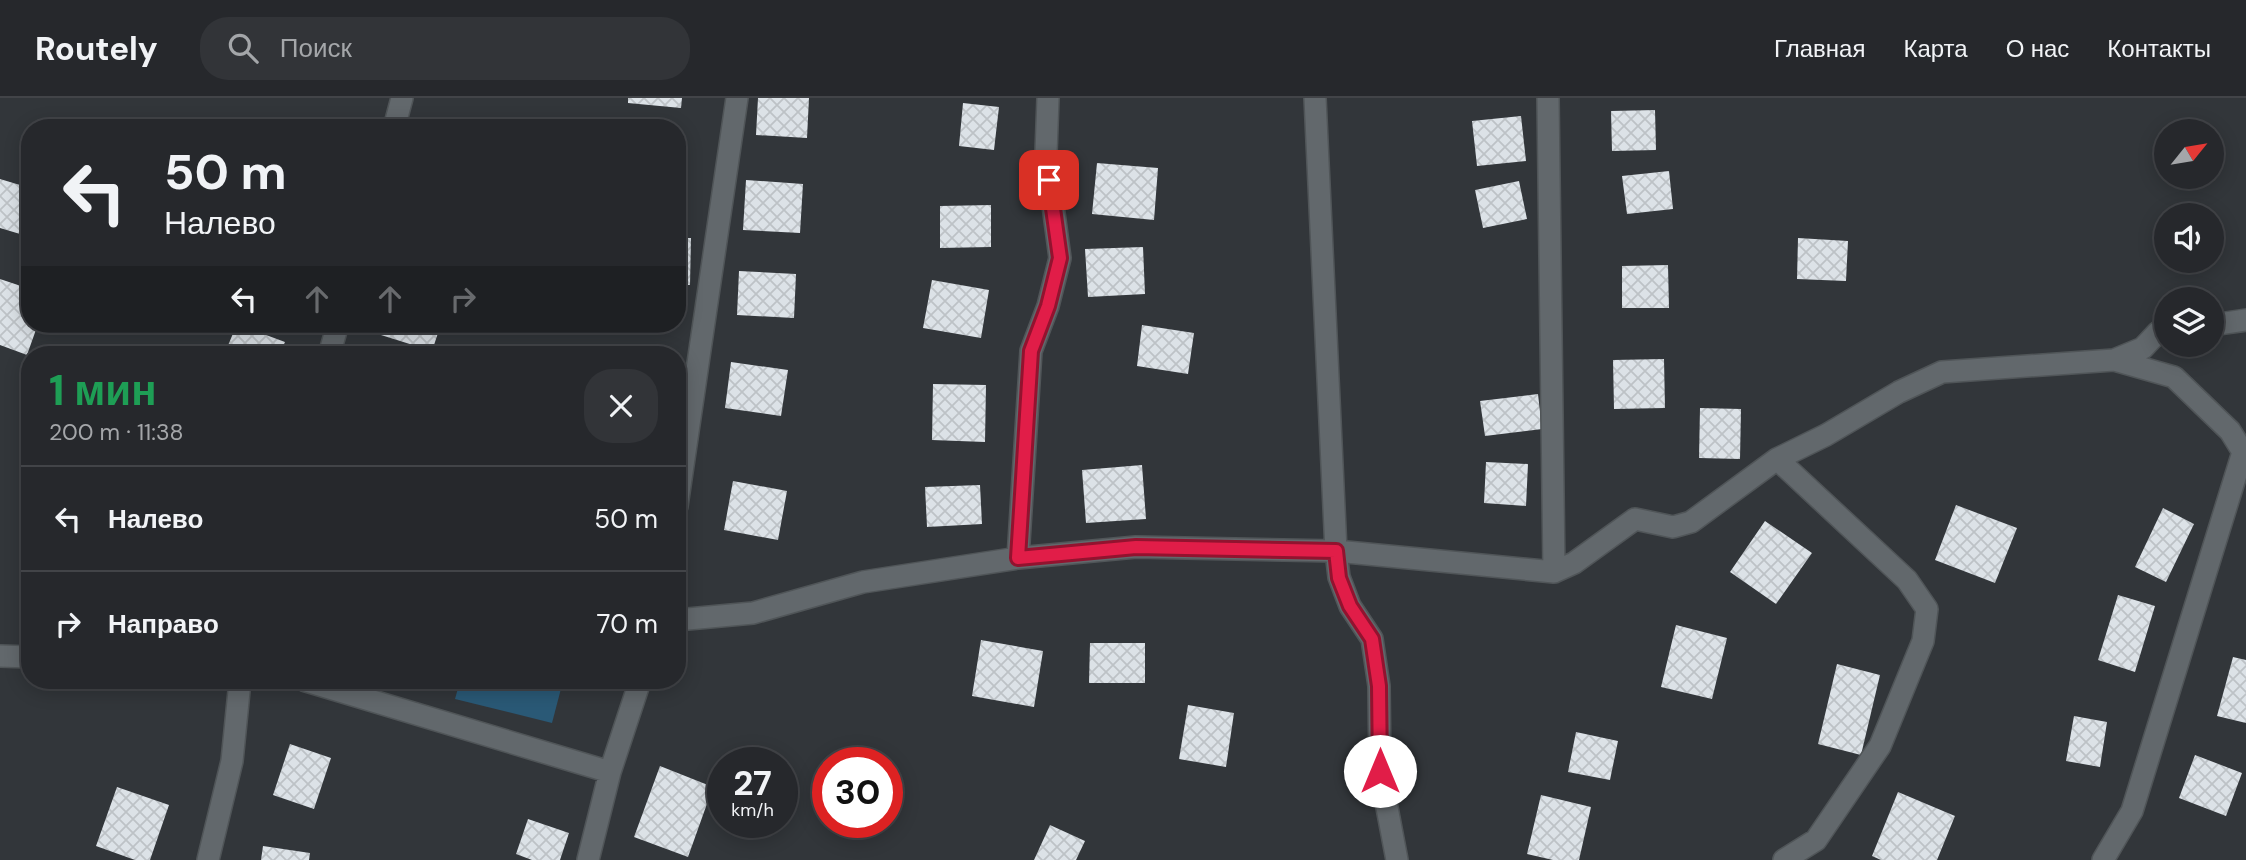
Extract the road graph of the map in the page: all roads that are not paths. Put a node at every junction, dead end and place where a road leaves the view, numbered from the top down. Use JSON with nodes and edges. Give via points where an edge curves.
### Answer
{"nodes":[{"id":1,"x":402,"y":98,"type":"edge"},
{"id":2,"x":737,"y":98,"type":"edge"},
{"id":3,"x":1048,"y":98,"type":"edge"},
{"id":4,"x":1315,"y":98,"type":"edge"},
{"id":5,"x":1548,"y":98,"type":"edge"},
{"id":6,"x":396,"y":119,"type":"edge"},
{"id":7,"x":2246,"y":320,"type":"edge"},
{"id":8,"x":2224,"y":323,"type":"edge"},
{"id":9,"x":2154,"y":336,"type":"edge"},
{"id":10,"x":2114,"y":360,"type":"junction"},
{"id":11,"x":686,"y":445,"type":"edge"},
{"id":12,"x":1777,"y":458,"type":"junction"},
{"id":13,"x":1336,"y":551,"type":"junction"},
{"id":14,"x":1018,"y":558,"type":"junction"},
{"id":15,"x":1554,"y":572,"type":"junction"},
{"id":16,"x":686,"y":619,"type":"edge"},
{"id":17,"x":0,"y":656,"type":"edge"},
{"id":18,"x":21,"y":657,"type":"edge"},
{"id":19,"x":239,"y":689,"type":"edge"},
{"id":20,"x":333,"y":689,"type":"edge"},
{"id":21,"x":637,"y":689,"type":"edge"},
{"id":22,"x":610,"y":772,"type":"junction"},
{"id":23,"x":208,"y":860,"type":"edge"},
{"id":24,"x":588,"y":860,"type":"edge"},
{"id":25,"x":1397,"y":860,"type":"edge"},
{"id":26,"x":1784,"y":860,"type":"edge"},
{"id":27,"x":2104,"y":860,"type":"edge"}],
"edges":[{"from":1,"to":6,"type":"street"},
{"from":2,"to":11,"type":"street"},
{"from":3,"to":14,"type":"street","via":[[1046,153],[1060,258],[1031,351]]},
{"from":4,"to":13,"type":"street"},
{"from":5,"to":15,"type":"street"},
{"from":7,"to":8,"type":"street"},
{"from":9,"to":10,"type":"street","via":[[2143,348]]},
{"from":10,"to":12,"type":"street","via":[[1942,372]]},
{"from":10,"to":27,"type":"street","via":[[2174,377],[2230,431],[2243,452],[2132,811]]},
{"from":12,"to":15,"type":"street","via":[[1691,522],[1673,527],[1635,519]]},
{"from":12,"to":26,"type":"street","via":[[1907,580],[1927,609],[1923,641],[1880,746],[1816,840]]},
{"from":13,"to":14,"type":"street","via":[[1136,547]]},
{"from":13,"to":15,"type":"street"},
{"from":13,"to":25,"type":"street","via":[[1339,578],[1350,606],[1372,639],[1379,686],[1380,771]]},
{"from":14,"to":16,"type":"street","via":[[863,582],[753,613]]},
{"from":17,"to":18,"type":"street"},
{"from":19,"to":23,"type":"street","via":[[232,761]]},
{"from":20,"to":22,"type":"street"},
{"from":21,"to":22,"type":"street"},
{"from":22,"to":24,"type":"street"}]}
